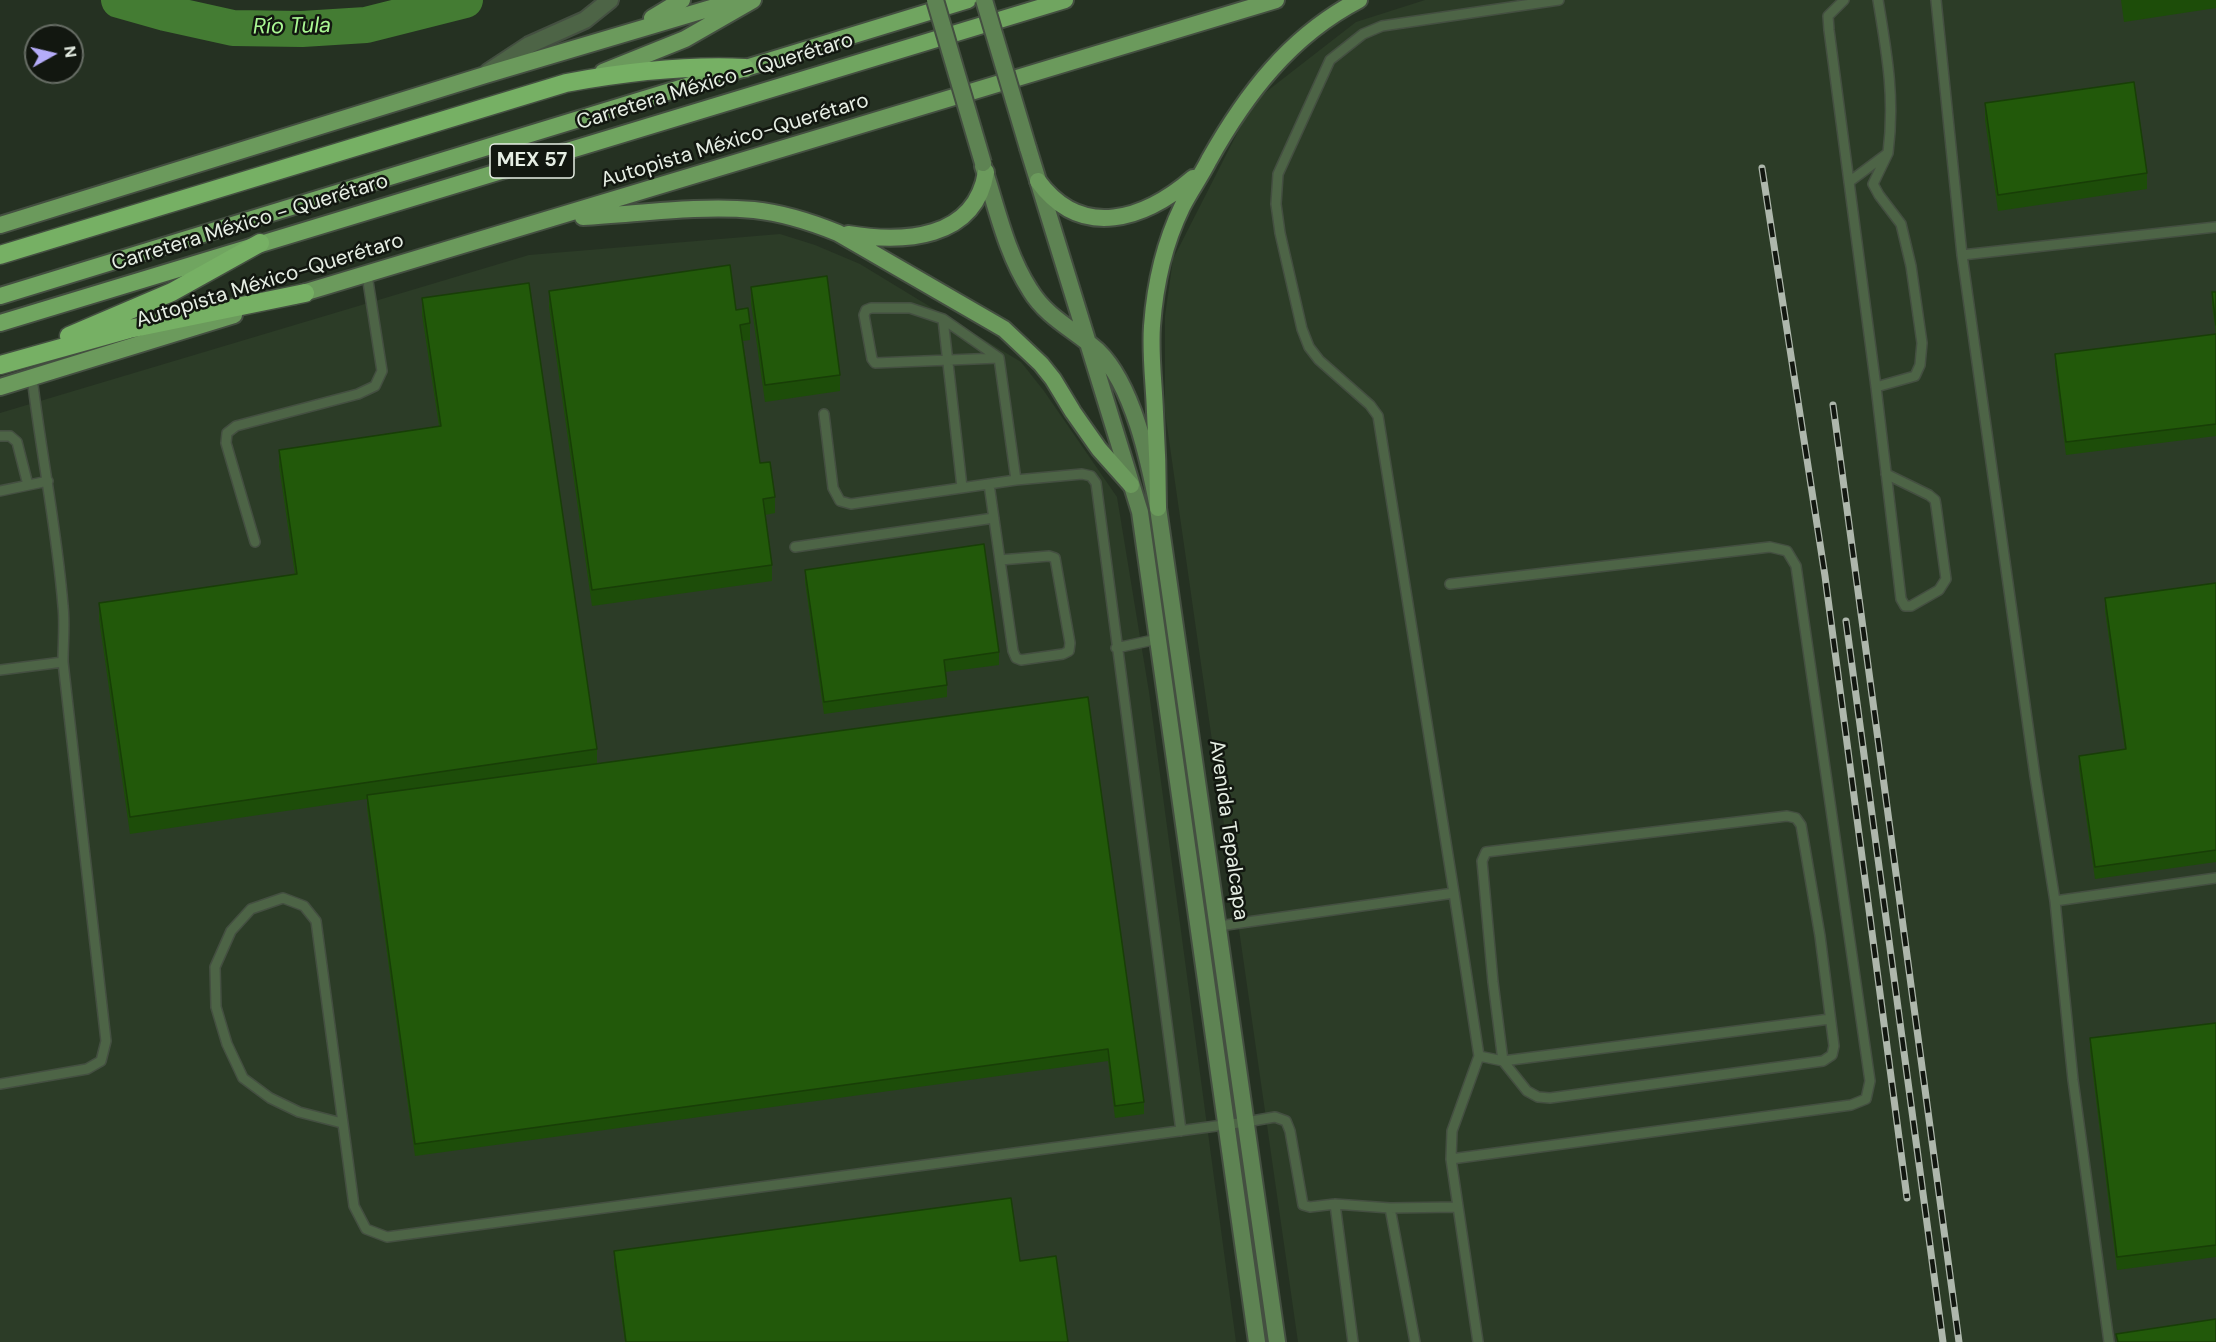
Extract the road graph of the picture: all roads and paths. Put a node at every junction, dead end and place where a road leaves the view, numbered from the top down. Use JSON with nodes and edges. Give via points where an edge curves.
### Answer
{"nodes":[{"id":1,"x":610,"y":0,"type":"edge"},
{"id":2,"x":682,"y":0,"type":"edge"},
{"id":3,"x":738,"y":0,"type":"edge"},
{"id":4,"x":753,"y":0,"type":"edge"},
{"id":5,"x":935,"y":0,"type":"edge"},
{"id":6,"x":968,"y":0,"type":"edge"},
{"id":7,"x":984,"y":0,"type":"edge"},
{"id":8,"x":1065,"y":0,"type":"edge"},
{"id":9,"x":1276,"y":0,"type":"edge"},
{"id":10,"x":1359,"y":0,"type":"edge"},
{"id":11,"x":1559,"y":0,"type":"edge"},
{"id":12,"x":1844,"y":0,"type":"edge"},
{"id":13,"x":1878,"y":0,"type":"edge"},
{"id":14,"x":1936,"y":0,"type":"edge"},
{"id":15,"x":633,"y":30,"type":"junction"},
{"id":16,"x":744,"y":68,"type":"junction"},
{"id":17,"x":485,"y":75,"type":"junction"},
{"id":18,"x":578,"y":81,"type":"junction"},
{"id":19,"x":1888,"y":153,"type":"junction"},
{"id":20,"x":1208,"y":162,"type":"junction"},
{"id":21,"x":984,"y":167,"type":"junction"},
{"id":22,"x":1038,"y":181,"type":"junction"},
{"id":23,"x":1849,"y":182,"type":"junction"},
{"id":24,"x":557,"y":218,"type":"junction"},
{"id":25,"x":0,"y":225,"type":"edge"},
{"id":26,"x":2216,"y":227,"type":"edge"},
{"id":27,"x":838,"y":233,"type":"junction"},
{"id":28,"x":260,"y":243,"type":"junction"},
{"id":29,"x":0,"y":255,"type":"edge"},
{"id":30,"x":1962,"y":255,"type":"junction"},
{"id":31,"x":367,"y":275,"type":"junction"},
{"id":32,"x":305,"y":293,"type":"junction"},
{"id":33,"x":0,"y":296,"type":"edge"},
{"id":34,"x":943,"y":319,"type":"junction"},
{"id":35,"x":0,"y":323,"type":"edge"},
{"id":36,"x":1086,"y":342,"type":"junction"},
{"id":37,"x":999,"y":358,"type":"junction"},
{"id":38,"x":948,"y":360,"type":"junction"},
{"id":39,"x":0,"y":364,"type":"edge"},
{"id":40,"x":32,"y":377,"type":"junction"},
{"id":41,"x":0,"y":387,"type":"edge"},
{"id":42,"x":1876,"y":387,"type":"junction"},
{"id":43,"x":824,"y":414,"type":"dead end"},
{"id":44,"x":0,"y":436,"type":"edge"},
{"id":45,"x":1886,"y":474,"type":"junction"},
{"id":46,"x":1016,"y":480,"type":"junction"},
{"id":47,"x":48,"y":481,"type":"junction"},
{"id":48,"x":989,"y":484,"type":"junction"},
{"id":49,"x":28,"y":485,"type":"junction"},
{"id":50,"x":1131,"y":485,"type":"junction"},
{"id":51,"x":962,"y":487,"type":"junction"},
{"id":52,"x":0,"y":491,"type":"edge"},
{"id":53,"x":1158,"y":508,"type":"junction"},
{"id":54,"x":994,"y":518,"type":"junction"},
{"id":55,"x":255,"y":542,"type":"dead end"},
{"id":56,"x":795,"y":547,"type":"dead end"},
{"id":57,"x":1000,"y":560,"type":"junction"},
{"id":58,"x":1450,"y":584,"type":"dead end"},
{"id":59,"x":1158,"y":639,"type":"junction"},
{"id":60,"x":1116,"y":648,"type":"junction"},
{"id":61,"x":63,"y":662,"type":"junction"},
{"id":62,"x":0,"y":670,"type":"edge"},
{"id":63,"x":2216,"y":878,"type":"edge"},
{"id":64,"x":1454,"y":893,"type":"junction"},
{"id":65,"x":2055,"y":901,"type":"junction"},
{"id":66,"x":1219,"y":926,"type":"junction"},
{"id":67,"x":1830,"y":1019,"type":"junction"},
{"id":68,"x":1479,"y":1056,"type":"junction"},
{"id":69,"x":1503,"y":1061,"type":"junction"},
{"id":70,"x":0,"y":1084,"type":"edge"},
{"id":71,"x":1246,"y":1122,"type":"junction"},
{"id":72,"x":342,"y":1123,"type":"junction"},
{"id":73,"x":1226,"y":1125,"type":"junction"},
{"id":74,"x":1180,"y":1131,"type":"junction"},
{"id":75,"x":1451,"y":1160,"type":"junction"},
{"id":76,"x":1335,"y":1204,"type":"junction"},
{"id":77,"x":1458,"y":1207,"type":"junction"},
{"id":78,"x":1390,"y":1208,"type":"junction"},
{"id":79,"x":1257,"y":1342,"type":"edge"},
{"id":80,"x":1277,"y":1342,"type":"edge"},
{"id":81,"x":1353,"y":1342,"type":"edge"},
{"id":82,"x":1415,"y":1342,"type":"edge"},
{"id":83,"x":1478,"y":1342,"type":"edge"},
{"id":84,"x":2109,"y":1342,"type":"edge"}],
"edges":[{"from":1,"to":17,"type":"street","via":[[585,20],[529,45]]},
{"from":2,"to":15,"type":"main road"},
{"from":3,"to":15,"type":"main road"},
{"from":4,"to":18,"type":"main road","via":[[685,39]]},
{"from":5,"to":21,"type":"main road","name":"Avenida Tepalcapa","bridge":true},
{"from":6,"to":16,"type":"highway","name":"Carretera México - Querétaro","number":"MEX 57"},
{"from":7,"to":22,"type":"main road","name":"Avenida Tepalcapa","bridge":true},
{"from":8,"to":28,"type":"highway","name":"Carretera México - Querétaro","number":"MEX 57"},
{"from":9,"to":24,"type":"main road","name":"Autopista México-Querétaro"},
{"from":10,"to":20,"type":"main road","via":[[1320,24],[1271,68],[1231,122]]},
{"from":11,"to":64,"type":"lane","via":[[1383,26],[1363,34],[1330,60],[1278,174],[1276,204],[1280,233],[1309,347],[1378,416]]},
{"from":12,"to":23,"type":"lane","via":[[1828,16]]},
{"from":13,"to":19,"type":"lane","via":[[1890,77],[1892,118]]},
{"from":14,"to":30,"type":"lane"},
{"from":15,"to":17,"type":"main road"},
{"from":16,"to":18,"type":"highway","via":[[661,69]]},
{"from":16,"to":33,"type":"highway","name":"Carretera México - Querétaro","number":"MEX 57"},
{"from":17,"to":25,"type":"main road"},
{"from":18,"to":29,"type":"highway"},
{"from":19,"to":23,"type":"lane"},
{"from":19,"to":42,"type":"lane","via":[[1873,184],[1901,224],[1922,343],[1916,376]]},
{"from":20,"to":22,"type":"main road","via":[[1162,201],[1115,218],[1092,218],[1068,210]]},
{"from":20,"to":53,"type":"main road","via":[[1172,232],[1155,300],[1151,355]]},
{"from":21,"to":27,"type":"main road","via":[[980,194],[974,204],[959,220],[941,230],[882,237]]},
{"from":21,"to":36,"type":"main road","name":"Avenida Tepalcapa","via":[[1023,280],[1050,315]]},
{"from":22,"to":36,"type":"main road","name":"Avenida Tepalcapa"},
{"from":23,"to":42,"type":"lane"},
{"from":24,"to":27,"type":"main road","via":[[755,210],[811,222]]},
{"from":24,"to":31,"type":"main road","name":"Autopista México-Querétaro"},
{"from":26,"to":30,"type":"lane"},
{"from":27,"to":50,"type":"main road","via":[[1004,329],[1023,345],[1053,379],[1099,449]]},
{"from":28,"to":35,"type":"highway","name":"Carretera México - Querétaro","number":"MEX 57"},
{"from":28,"to":39,"type":"highway","via":[[144,305]]},
{"from":30,"to":65,"type":"lane"},
{"from":31,"to":32,"type":"main road","name":"Autopista México-Querétaro"},
{"from":31,"to":55,"type":"lane","via":[[382,370],[375,386],[236,426],[228,433],[226,443]]},
{"from":32,"to":39,"type":"highway","via":[[129,329]]},
{"from":32,"to":40,"type":"main road","name":"Autopista México-Querétaro"},
{"from":34,"to":37,"type":"lane"},
{"from":34,"to":38,"type":"lane"},
{"from":34,"to":38,"type":"lane","via":[[910,308],[871,308],[864,315],[875,363]]},
{"from":36,"to":50,"type":"main road","name":"Avenida Tepalcapa"},
{"from":36,"to":53,"type":"main road","name":"Avenida Tepalcapa","via":[[1111,367],[1127,397]]},
{"from":37,"to":38,"type":"lane"},
{"from":37,"to":46,"type":"lane"},
{"from":38,"to":51,"type":"lane"},
{"from":40,"to":41,"type":"main road","name":"Autopista México-Querétaro"},
{"from":40,"to":47,"type":"lane"},
{"from":42,"to":45,"type":"lane"},
{"from":43,"to":51,"type":"lane","via":[[833,488],[840,501],[851,504]]},
{"from":44,"to":49,"type":"lane","via":[[10,436],[17,442]]},
{"from":45,"to":45,"type":"lane","via":[[1935,500],[1946,579],[1940,590],[1911,606],[1905,606],[1901,599]]},
{"from":46,"to":48,"type":"lane"},
{"from":46,"to":60,"type":"lane","via":[[1082,474],[1091,476],[1096,483]]},
{"from":47,"to":49,"type":"lane"},
{"from":47,"to":61,"type":"lane","via":[[64,608]]},
{"from":48,"to":51,"type":"lane"},
{"from":48,"to":54,"type":"lane"},
{"from":49,"to":52,"type":"lane"},
{"from":50,"to":59,"type":"main road","name":"Avenida Tepalcapa","via":[[1140,512]]},
{"from":53,"to":66,"type":"main road","name":"Avenida Tepalcapa"},
{"from":54,"to":56,"type":"lane"},
{"from":54,"to":57,"type":"lane"},
{"from":57,"to":57,"type":"lane","via":[[1016,658],[1069,651],[1055,558]]},
{"from":58,"to":75,"type":"lane","via":[[1770,547],[1786,551],[1796,566],[1870,1082],[1866,1099],[1851,1105]]},
{"from":59,"to":60,"type":"lane"},
{"from":59,"to":73,"type":"main road","name":"Avenida Tepalcapa"},
{"from":60,"to":74,"type":"lane"},
{"from":61,"to":62,"type":"lane"},
{"from":61,"to":70,"type":"lane","via":[[106,1041],[101,1061],[87,1068]]},
{"from":63,"to":65,"type":"lane"},
{"from":64,"to":66,"type":"lane"},
{"from":64,"to":68,"type":"lane"},
{"from":65,"to":84,"type":"lane","via":[[2073,1080]]},
{"from":66,"to":71,"type":"main road","name":"Avenida Tepalcapa"},
{"from":67,"to":69,"type":"lane"},
{"from":67,"to":69,"type":"lane","via":[[1834,1046],[1832,1055],[1823,1061],[1550,1098],[1527,1091]]},
{"from":67,"to":69,"type":"lane","via":[[1801,825],[1796,818],[1486,852],[1482,861]]},
{"from":68,"to":69,"type":"lane"},
{"from":68,"to":75,"type":"lane","via":[[1452,1131]]},
{"from":71,"to":73,"type":"lane"},
{"from":71,"to":76,"type":"lane","via":[[1275,1117],[1286,1120],[1303,1205]]},
{"from":71,"to":80,"type":"main road","name":"Avenida Tepalcapa"},
{"from":72,"to":72,"type":"lane","via":[[316,921],[304,906],[283,898],[251,909],[231,931],[215,967],[216,1007],[243,1078],[270,1098],[299,1112]]},
{"from":72,"to":74,"type":"lane","via":[[354,1206],[366,1229],[387,1237]]},
{"from":73,"to":74,"type":"lane"},
{"from":73,"to":79,"type":"main road","name":"Avenida Tepalcapa"},
{"from":75,"to":77,"type":"lane"},
{"from":76,"to":78,"type":"lane"},
{"from":76,"to":81,"type":"lane"},
{"from":77,"to":78,"type":"lane"},
{"from":77,"to":83,"type":"lane"},
{"from":78,"to":82,"type":"lane"}]}
